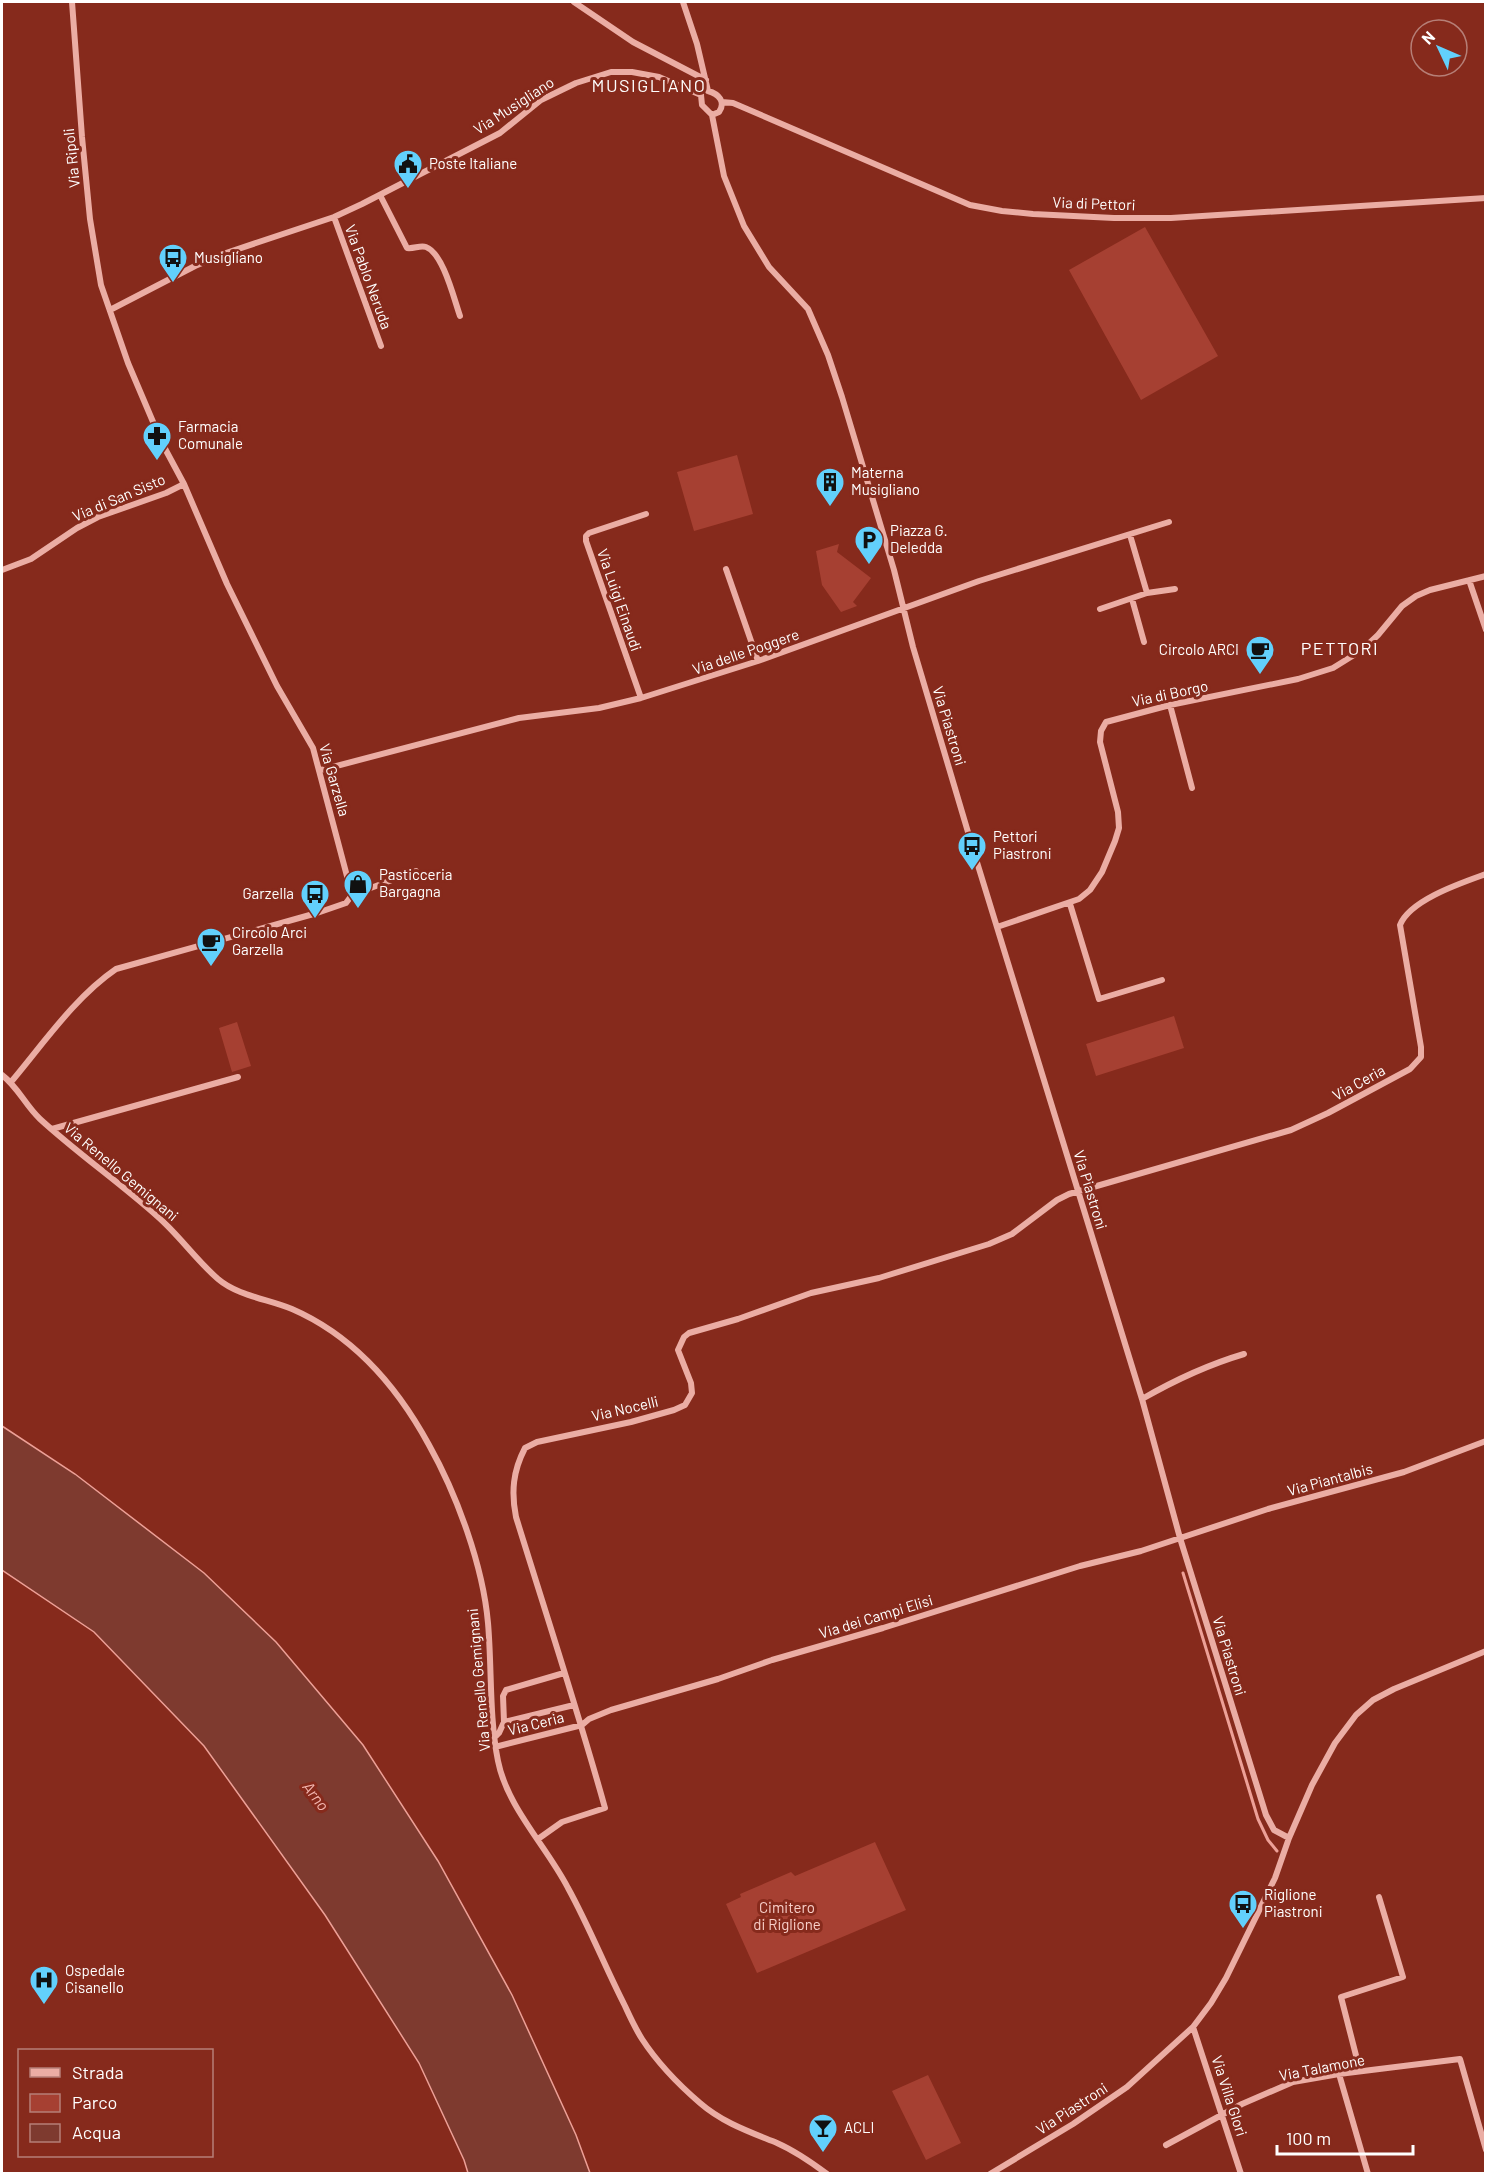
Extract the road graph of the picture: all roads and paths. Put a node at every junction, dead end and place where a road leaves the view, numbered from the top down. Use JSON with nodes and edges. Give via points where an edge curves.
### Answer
{"nodes":[{"id":1,"x":72,"y":2,"type":"edge"},
{"id":2,"x":574,"y":2,"type":"edge"},
{"id":3,"x":683,"y":2,"type":"edge"},
{"id":4,"x":705,"y":80,"type":"junction"},
{"id":5,"x":708,"y":91,"type":"junction"},
{"id":6,"x":701,"y":95,"type":"junction"},
{"id":7,"x":722,"y":102,"type":"junction"},
{"id":8,"x":712,"y":115,"type":"junction"},
{"id":9,"x":381,"y":195,"type":"junction"},
{"id":10,"x":1485,"y":198,"type":"edge"},
{"id":11,"x":333,"y":217,"type":"junction"},
{"id":12,"x":110,"y":310,"type":"junction"},
{"id":13,"x":460,"y":316,"type":"dead end"},
{"id":14,"x":381,"y":346,"type":"dead end"},
{"id":15,"x":184,"y":484,"type":"junction"},
{"id":16,"x":646,"y":514,"type":"dead end"},
{"id":17,"x":1169,"y":522,"type":"dead end"},
{"id":18,"x":1130,"y":535,"type":"junction"},
{"id":19,"x":726,"y":569,"type":"dead end"},
{"id":20,"x":2,"y":570,"type":"edge"},
{"id":21,"x":1485,"y":576,"type":"edge"},
{"id":22,"x":1469,"y":580,"type":"junction"},
{"id":23,"x":1175,"y":589,"type":"dead end"},
{"id":24,"x":1147,"y":593,"type":"junction"},
{"id":25,"x":1132,"y":599,"type":"junction"},
{"id":26,"x":903,"y":608,"type":"junction"},
{"id":27,"x":1100,"y":609,"type":"dead end"},
{"id":28,"x":1485,"y":630,"type":"edge"},
{"id":29,"x":1144,"y":642,"type":"dead end"},
{"id":30,"x":758,"y":661,"type":"junction"},
{"id":31,"x":641,"y":698,"type":"junction"},
{"id":32,"x":1170,"y":705,"type":"junction"},
{"id":33,"x":321,"y":771,"type":"junction"},
{"id":34,"x":1192,"y":788,"type":"dead end"},
{"id":35,"x":416,"y":871,"type":"dead end"},
{"id":36,"x":1485,"y":874,"type":"edge"},
{"id":37,"x":352,"y":895,"type":"junction"},
{"id":38,"x":1070,"y":904,"type":"junction"},
{"id":39,"x":997,"y":927,"type":"junction"},
{"id":40,"x":1162,"y":980,"type":"dead end"},
{"id":41,"x":2,"y":1075,"type":"edge"},
{"id":42,"x":238,"y":1077,"type":"dead end"},
{"id":43,"x":11,"y":1082,"type":"junction"},
{"id":44,"x":52,"y":1129,"type":"junction"},
{"id":45,"x":1078,"y":1191,"type":"junction"},
{"id":46,"x":1244,"y":1354,"type":"dead end"},
{"id":47,"x":1142,"y":1399,"type":"junction"},
{"id":48,"x":1485,"y":1441,"type":"edge"},
{"id":49,"x":1180,"y":1538,"type":"junction"},
{"id":50,"x":1485,"y":1651,"type":"edge"},
{"id":51,"x":564,"y":1673,"type":"junction"},
{"id":52,"x":574,"y":1705,"type":"junction"},
{"id":53,"x":504,"y":1722,"type":"junction"},
{"id":54,"x":582,"y":1725,"type":"junction"},
{"id":55,"x":494,"y":1738,"type":"junction"},
{"id":56,"x":495,"y":1747,"type":"junction"},
{"id":57,"x":1289,"y":1838,"type":"junction"},
{"id":58,"x":538,"y":1839,"type":"junction"},
{"id":59,"x":1379,"y":1897,"type":"dead end"},
{"id":60,"x":1193,"y":2027,"type":"junction"},
{"id":61,"x":1359,"y":2071,"type":"junction"},
{"id":62,"x":1339,"y":2074,"type":"junction"},
{"id":63,"x":1222,"y":2115,"type":"junction"},
{"id":64,"x":1166,"y":2145,"type":"dead end"},
{"id":65,"x":1485,"y":2150,"type":"edge"},
{"id":66,"x":827,"y":2174,"type":"edge"},
{"id":67,"x":990,"y":2174,"type":"edge"},
{"id":68,"x":1241,"y":2174,"type":"edge"},
{"id":69,"x":1368,"y":2174,"type":"edge"}],
"edges":[{"from":1,"to":12,"type":"street","name":"Via Ripoli","via":[[90,219],[101,285]]},
{"from":2,"to":4,"type":"street","via":[[633,42]]},
{"from":3,"to":4,"type":"street"},
{"from":4,"to":5,"type":"street"},
{"from":5,"to":6,"type":"street"},
{"from":5,"to":7,"type":"street"},
{"from":6,"to":8,"type":"street","via":[[702,105]]},
{"from":6,"to":9,"type":"street","name":"Via Musigliano","via":[[659,77],[632,72],[594,77],[548,96],[500,133]]},
{"from":7,"to":8,"type":"street","via":[[719,112]]},
{"from":7,"to":10,"type":"street","name":"Via di Pettori","via":[[733,103],[970,205],[1002,211],[1171,218]]},
{"from":8,"to":26,"type":"street","name":"Via Piastroni","via":[[724,176],[744,226],[769,267],[808,309],[824,346],[880,521]]},
{"from":9,"to":11,"type":"street","name":"Via Musigliano"},
{"from":9,"to":13,"type":"street","via":[[407,248],[428,247],[438,259]]},
{"from":11,"to":12,"type":"street","name":"Via Musigliano","via":[[223,254]]},
{"from":11,"to":14,"type":"street","name":"Via Pablo Neruda"},
{"from":12,"to":15,"type":"street","name":"Via Garzella","via":[[162,443]]},
{"from":15,"to":20,"type":"street","name":"Via di San Sisto","via":[[98,517],[31,559]]},
{"from":15,"to":33,"type":"street","name":"Via Garzella","via":[[227,584],[277,686],[313,748]]},
{"from":16,"to":31,"type":"street","name":"Via Luigi Einaudi","via":[[586,536]]},
{"from":17,"to":18,"type":"street","name":"Via delle Poggere"},
{"from":18,"to":24,"type":"street"},
{"from":18,"to":26,"type":"street","name":"Via delle Poggere"},
{"from":19,"to":30,"type":"street"},
{"from":21,"to":22,"type":"street","name":"Via di Borgo"},
{"from":22,"to":28,"type":"street"},
{"from":22,"to":32,"type":"street","name":"Via di Borgo","via":[[1416,596],[1362,650],[1333,668]]},
{"from":23,"to":24,"type":"street"},
{"from":24,"to":25,"type":"street"},
{"from":25,"to":27,"type":"street"},
{"from":25,"to":29,"type":"street"},
{"from":26,"to":30,"type":"street","name":"Via delle Poggere"},
{"from":26,"to":39,"type":"street","name":"Via Piastroni"},
{"from":30,"to":31,"type":"street","name":"Via delle Poggere"},
{"from":31,"to":33,"type":"street","name":"Via delle Poggere","via":[[599,708],[519,718]]},
{"from":32,"to":34,"type":"street"},
{"from":32,"to":38,"type":"street","name":"Via di Borgo","via":[[1114,718],[1102,727],[1101,748],[1119,828],[1094,885]]},
{"from":33,"to":37,"type":"street","name":"Via Garzella"},
{"from":35,"to":37,"type":"street"},
{"from":36,"to":45,"type":"street","name":"Via Ceria","via":[[1419,904],[1403,918],[1421,1047],[1421,1057],[1410,1069],[1291,1130]]},
{"from":37,"to":43,"type":"street","via":[[346,903],[317,913],[116,969],[64,1019]]},
{"from":38,"to":39,"type":"street","name":"Via di Borgo"},
{"from":38,"to":40,"type":"street","via":[[1099,999]]},
{"from":39,"to":45,"type":"street","name":"Via Piastroni"},
{"from":41,"to":43,"type":"street","name":"Via Renello Gemignani"},
{"from":42,"to":44,"type":"street"},
{"from":43,"to":44,"type":"street","name":"Via Renello Gemignani"},
{"from":44,"to":55,"type":"street","name":"Via Renello Gemignani","via":[[162,1220],[221,1281],[291,1308],[344,1339],[370,1363],[407,1408],[461,1513],[480,1580],[488,1622]]},
{"from":45,"to":47,"type":"street","name":"Via Piastroni"},
{"from":45,"to":51,"type":"street","name":"Via Nocelli","via":[[1057,1200],[1012,1234],[989,1244],[879,1278],[811,1293],[689,1333],[678,1350],[691,1383],[692,1393],[685,1405],[525,1448],[513,1482],[513,1506]]},
{"from":46,"to":47,"type":"street","via":[[1211,1364]]},
{"from":47,"to":49,"type":"street","name":"Via Piastroni"},
{"from":48,"to":49,"type":"street","name":"Via Piantalbis","via":[[1417,1468]]},
{"from":49,"to":54,"type":"street","name":"Via dei Campi Elisi","via":[[610,1710]]},
{"from":49,"to":57,"type":"street","name":"Via Piastroni","via":[[1268,1820],[1274,1830]]},
{"from":50,"to":57,"type":"street","via":[[1394,1689],[1367,1705],[1329,1753]]},
{"from":51,"to":52,"type":"street","name":"Via Nocelli"},
{"from":51,"to":53,"type":"street","via":[[506,1690]]},
{"from":52,"to":53,"type":"street"},
{"from":52,"to":54,"type":"street","name":"Via Nocelli"},
{"from":53,"to":55,"type":"street"},
{"from":54,"to":56,"type":"street","name":"Via Ceria"},
{"from":54,"to":58,"type":"street","name":"Via Nocelli","via":[[605,1808],[562,1822]]},
{"from":55,"to":56,"type":"street","name":"Via Renello Gemignani"},
{"from":56,"to":58,"type":"street","name":"Via Renello Gemignani","via":[[502,1778]]},
{"from":57,"to":60,"type":"street","name":"Via Piastroni","via":[[1278,1872],[1226,1978]]},
{"from":58,"to":66,"type":"street","name":"Via Renello Gemignani","via":[[568,1887],[639,2035],[659,2061],[719,2118],[794,2152]]},
{"from":59,"to":61,"type":"street","via":[[1403,1977],[1341,1997]]},
{"from":60,"to":63,"type":"street","name":"Via Villa Glori"},
{"from":60,"to":67,"type":"street","name":"Via Piastroni","via":[[1127,2087]]},
{"from":61,"to":62,"type":"street","name":"Via Talamone"},
{"from":61,"to":65,"type":"street","name":"Via Talamone","via":[[1460,2060]]},
{"from":62,"to":63,"type":"street","name":"Via Talamone","via":[[1287,2084]]},
{"from":62,"to":69,"type":"street"},
{"from":63,"to":64,"type":"street","name":"Via Talamone"},
{"from":63,"to":68,"type":"street","name":"Via Villa Glori"}]}
